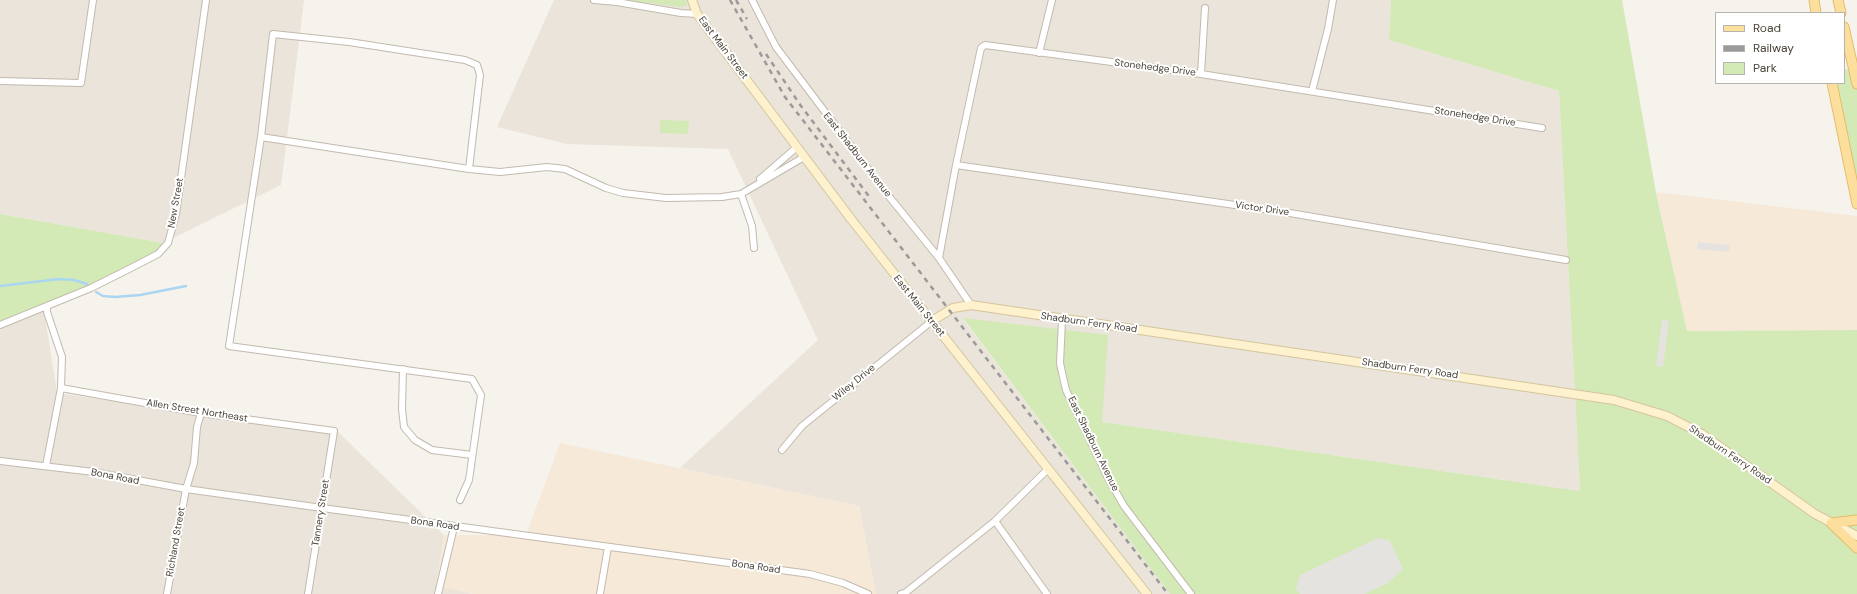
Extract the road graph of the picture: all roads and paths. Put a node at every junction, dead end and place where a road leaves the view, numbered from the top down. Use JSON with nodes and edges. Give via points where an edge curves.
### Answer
{"nodes":[{"id":1,"x":93,"y":0,"type":"edge"},
{"id":2,"x":206,"y":0,"type":"edge"},
{"id":3,"x":594,"y":0,"type":"edge"},
{"id":4,"x":692,"y":0,"type":"edge"},
{"id":5,"x":752,"y":0,"type":"edge"},
{"id":6,"x":1052,"y":0,"type":"edge"},
{"id":7,"x":1333,"y":0,"type":"edge"},
{"id":8,"x":1814,"y":0,"type":"edge"},
{"id":9,"x":1838,"y":0,"type":"edge"},
{"id":10,"x":617,"y":1,"type":"edge"},
{"id":11,"x":1205,"y":8,"type":"dead end"},
{"id":12,"x":1816,"y":12,"type":"edge"},
{"id":13,"x":1841,"y":12,"type":"edge"},
{"id":14,"x":697,"y":14,"type":"junction"},
{"id":15,"x":1845,"y":31,"type":"edge"},
{"id":16,"x":1039,"y":53,"type":"junction"},
{"id":17,"x":1201,"y":74,"type":"junction"},
{"id":18,"x":0,"y":81,"type":"edge"},
{"id":19,"x":1832,"y":84,"type":"edge"},
{"id":20,"x":1857,"y":84,"type":"edge"},
{"id":21,"x":1312,"y":91,"type":"junction"},
{"id":22,"x":1542,"y":128,"type":"dead end"},
{"id":23,"x":261,"y":137,"type":"junction"},
{"id":24,"x":797,"y":147,"type":"junction"},
{"id":25,"x":804,"y":157,"type":"junction"},
{"id":26,"x":956,"y":165,"type":"junction"},
{"id":27,"x":469,"y":169,"type":"junction"},
{"id":28,"x":755,"y":184,"type":"junction"},
{"id":29,"x":741,"y":194,"type":"junction"},
{"id":30,"x":1857,"y":204,"type":"edge"},
{"id":31,"x":754,"y":248,"type":"dead end"},
{"id":32,"x":939,"y":258,"type":"junction"},
{"id":33,"x":1566,"y":260,"type":"dead end"},
{"id":34,"x":971,"y":305,"type":"junction"},
{"id":35,"x":47,"y":306,"type":"junction"},
{"id":36,"x":1062,"y":320,"type":"junction"},
{"id":37,"x":932,"y":321,"type":"junction"},
{"id":38,"x":0,"y":325,"type":"edge"},
{"id":39,"x":403,"y":369,"type":"junction"},
{"id":40,"x":61,"y":388,"type":"junction"},
{"id":41,"x":200,"y":412,"type":"junction"},
{"id":42,"x":334,"y":431,"type":"joint"},
{"id":43,"x":782,"y":450,"type":"dead end"},
{"id":44,"x":472,"y":455,"type":"junction"},
{"id":45,"x":0,"y":461,"type":"edge"},
{"id":46,"x":46,"y":466,"type":"junction"},
{"id":47,"x":1048,"y":469,"type":"junction"},
{"id":48,"x":186,"y":489,"type":"junction"},
{"id":49,"x":460,"y":500,"type":"dead end"},
{"id":50,"x":322,"y":508,"type":"junction"},
{"id":51,"x":1857,"y":520,"type":"edge"},
{"id":52,"x":995,"y":521,"type":"junction"},
{"id":53,"x":1832,"y":523,"type":"junction"},
{"id":54,"x":454,"y":527,"type":"junction"},
{"id":55,"x":1857,"y":536,"type":"edge"},
{"id":56,"x":608,"y":547,"type":"junction"},
{"id":57,"x":1857,"y":548,"type":"edge"},
{"id":58,"x":167,"y":594,"type":"edge"},
{"id":59,"x":308,"y":594,"type":"edge"},
{"id":60,"x":438,"y":594,"type":"edge"},
{"id":61,"x":600,"y":594,"type":"edge"},
{"id":62,"x":868,"y":594,"type":"edge"},
{"id":63,"x":901,"y":594,"type":"edge"},
{"id":64,"x":1047,"y":594,"type":"edge"},
{"id":65,"x":1147,"y":594,"type":"edge"},
{"id":66,"x":1191,"y":594,"type":"edge"}],
"edges":[{"from":1,"to":18,"type":"street","via":[[81,83]]},
{"from":2,"to":35,"type":"street","name":"New Street","via":[[176,214],[168,243],[158,254]]},
{"from":3,"to":10,"type":"street"},
{"from":4,"to":14,"type":"street","name":"East Main Street"},
{"from":5,"to":32,"type":"street","name":"East Shadburn Avenue","via":[[776,47],[886,194]]},
{"from":6,"to":16,"type":"street"},
{"from":7,"to":21,"type":"street"},
{"from":8,"to":12,"type":"main road"},
{"from":9,"to":13,"type":"main road"},
{"from":10,"to":14,"type":"street","via":[[656,10]]},
{"from":11,"to":17,"type":"street"},
{"from":14,"to":24,"type":"street","name":"East Main Street"},
{"from":15,"to":20,"type":"main road"},
{"from":16,"to":17,"type":"street","name":"Stonehedge Drive"},
{"from":16,"to":26,"type":"street","name":"Stonehedge Drive","via":[[985,45],[981,48]]},
{"from":17,"to":21,"type":"street","name":"Stonehedge Drive"},
{"from":19,"to":30,"type":"main road"},
{"from":21,"to":22,"type":"street","name":"Stonehedge Drive"},
{"from":23,"to":27,"type":"street"},
{"from":23,"to":27,"type":"street","via":[[273,34],[348,42],[466,60],[477,66],[480,75]]},
{"from":23,"to":39,"type":"street","via":[[230,346]]},
{"from":24,"to":25,"type":"street","name":"East Main Street"},
{"from":24,"to":28,"type":"street"},
{"from":25,"to":28,"type":"street"},
{"from":25,"to":37,"type":"street","name":"East Main Street"},
{"from":26,"to":32,"type":"street","name":"Stonehedge Drive"},
{"from":26,"to":33,"type":"street","name":"Victor Drive","via":[[1284,212]]},
{"from":27,"to":29,"type":"street","via":[[500,172],[547,167],[565,169],[623,193],[666,198]]},
{"from":28,"to":29,"type":"street"},
{"from":29,"to":31,"type":"street","via":[[752,226]]},
{"from":32,"to":34,"type":"street","name":"East Shadburn Avenue"},
{"from":34,"to":36,"type":"street","name":"Shadburn Ferry Road"},
{"from":34,"to":37,"type":"street","name":"Shadburn Ferry Road","via":[[953,308]]},
{"from":35,"to":38,"type":"street","name":"New Street"},
{"from":35,"to":40,"type":"street","via":[[62,357]]},
{"from":36,"to":53,"type":"street","name":"Shadburn Ferry Road","via":[[1395,366],[1614,400],[1667,416],[1702,434]]},
{"from":36,"to":66,"type":"street","name":"East Shadburn Avenue","via":[[1060,363],[1066,390],[1105,474],[1124,506]]},
{"from":37,"to":43,"type":"street","name":"Wiley Drive","via":[[802,426]]},
{"from":37,"to":47,"type":"street","name":"East Main Street"},
{"from":39,"to":44,"type":"street","via":[[404,427],[416,440],[432,450]]},
{"from":39,"to":44,"type":"street","via":[[472,379],[481,395]]},
{"from":40,"to":41,"type":"street","name":"Allen Street Northeast"},
{"from":40,"to":46,"type":"street"},
{"from":41,"to":42,"type":"street","name":"Allen Street Northeast"},
{"from":41,"to":48,"type":"street","name":"Richland Street","via":[[194,463]]},
{"from":42,"to":50,"type":"street","name":"Tannery Street"},
{"from":44,"to":49,"type":"street","via":[[469,480]]},
{"from":45,"to":46,"type":"street","name":"Bona Road"},
{"from":46,"to":48,"type":"street","name":"Bona Road"},
{"from":47,"to":52,"type":"street"},
{"from":47,"to":65,"type":"street","name":"East Main Street"},
{"from":48,"to":50,"type":"street","name":"Bona Road"},
{"from":48,"to":58,"type":"street","name":"Richland Street"},
{"from":50,"to":54,"type":"street","name":"Bona Road"},
{"from":50,"to":59,"type":"street","name":"Tannery Street"},
{"from":51,"to":53,"type":"main road"},
{"from":52,"to":63,"type":"street"},
{"from":52,"to":64,"type":"street"},
{"from":53,"to":55,"type":"street","name":"Shadburn Ferry Road"},
{"from":53,"to":57,"type":"main road"},
{"from":54,"to":56,"type":"street","name":"Bona Road"},
{"from":54,"to":60,"type":"street"},
{"from":56,"to":61,"type":"street"},
{"from":56,"to":62,"type":"street","name":"Bona Road","via":[[810,574]]}]}
